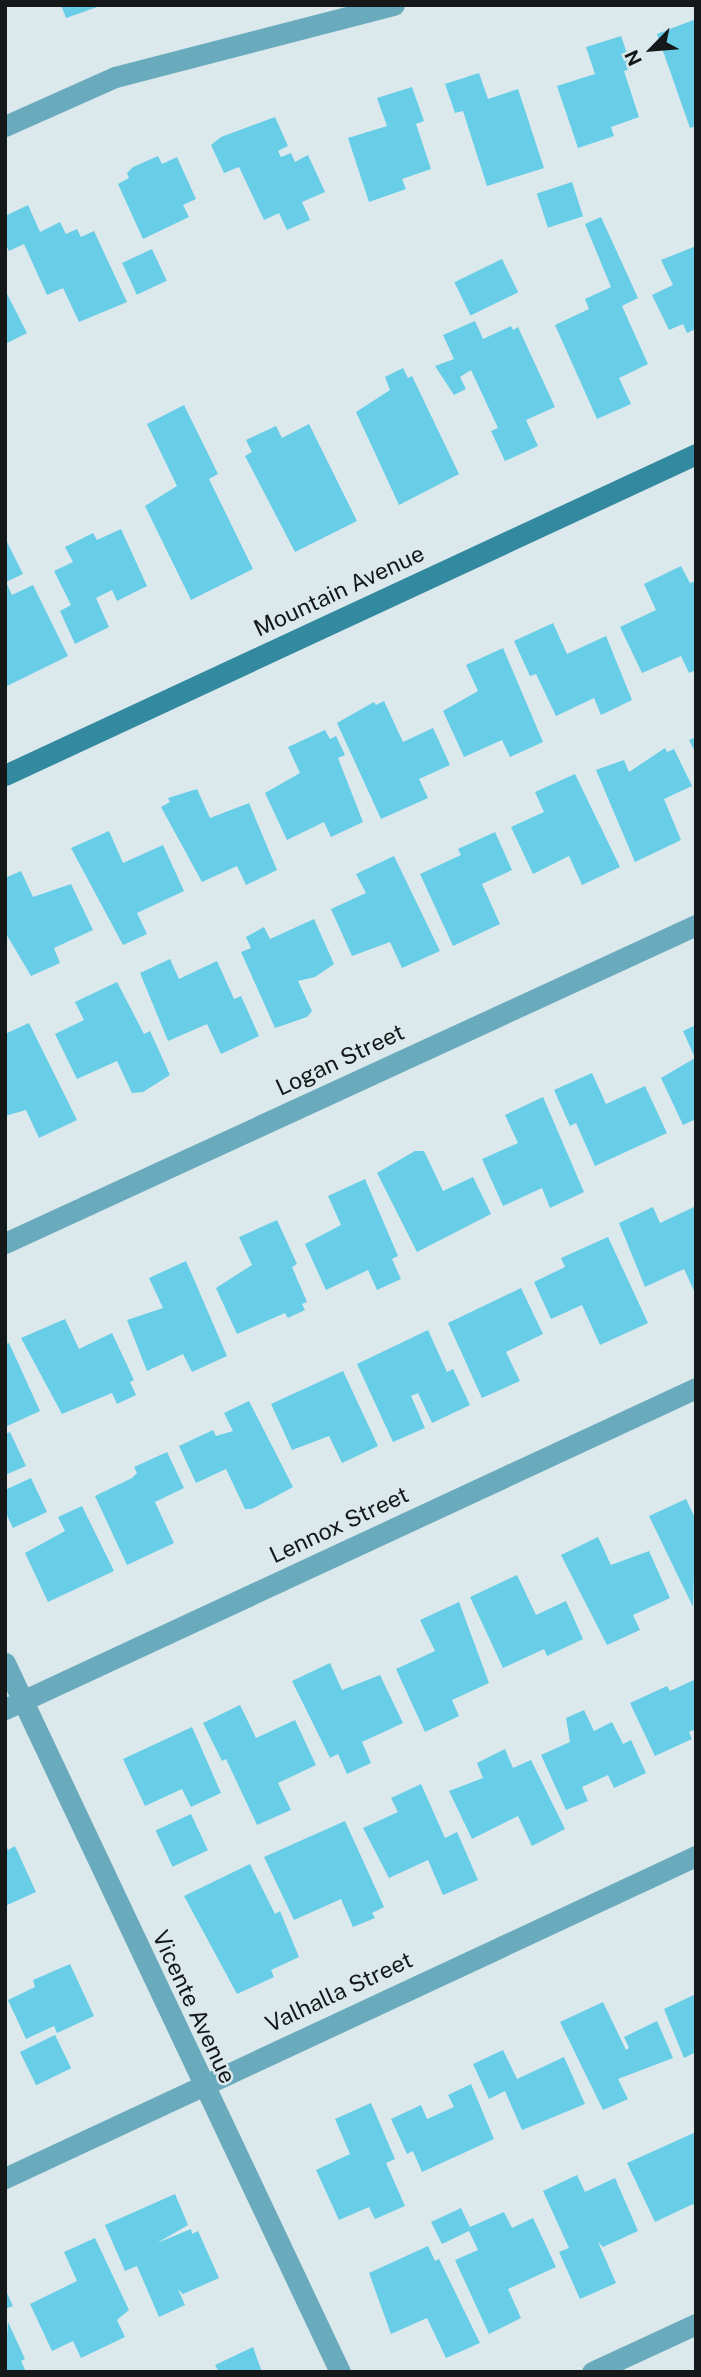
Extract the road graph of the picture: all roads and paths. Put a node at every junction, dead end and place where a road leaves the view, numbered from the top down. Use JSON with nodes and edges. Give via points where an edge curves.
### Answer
{"nodes":[{"id":1,"x":394,"y":5,"type":"edge"},
{"id":2,"x":5,"y":126,"type":"edge"},
{"id":3,"x":696,"y":454,"type":"edge"},
{"id":4,"x":5,"y":775,"type":"edge"},
{"id":5,"x":696,"y":925,"type":"edge"},
{"id":6,"x":5,"y":1243,"type":"edge"},
{"id":7,"x":696,"y":1388,"type":"edge"},
{"id":8,"x":5,"y":1663,"type":"edge"},
{"id":9,"x":14,"y":1705,"type":"edge"},
{"id":10,"x":696,"y":1856,"type":"edge"},
{"id":11,"x":201,"y":2085,"type":"junction"},
{"id":12,"x":5,"y":2178,"type":"edge"},
{"id":13,"x":696,"y":2324,"type":"edge"},
{"id":14,"x":340,"y":2372,"type":"edge"},
{"id":15,"x":592,"y":2372,"type":"edge"}],
"edges":[{"from":1,"to":2,"type":"street","via":[[116,78]]},
{"from":3,"to":4,"type":"street","name":"Mountain Avenue"},
{"from":5,"to":6,"type":"street","name":"Logan Street"},
{"from":7,"to":9,"type":"street","name":"Lennox Street"},
{"from":8,"to":9,"type":"street","name":"Vicente Avenue"},
{"from":9,"to":11,"type":"street","name":"Vicente Avenue"},
{"from":10,"to":11,"type":"street","name":"Valhalla Street"},
{"from":11,"to":12,"type":"street","name":"Valhalla Street"},
{"from":11,"to":14,"type":"street","name":"Vicente Avenue"},
{"from":13,"to":15,"type":"street"}]}
